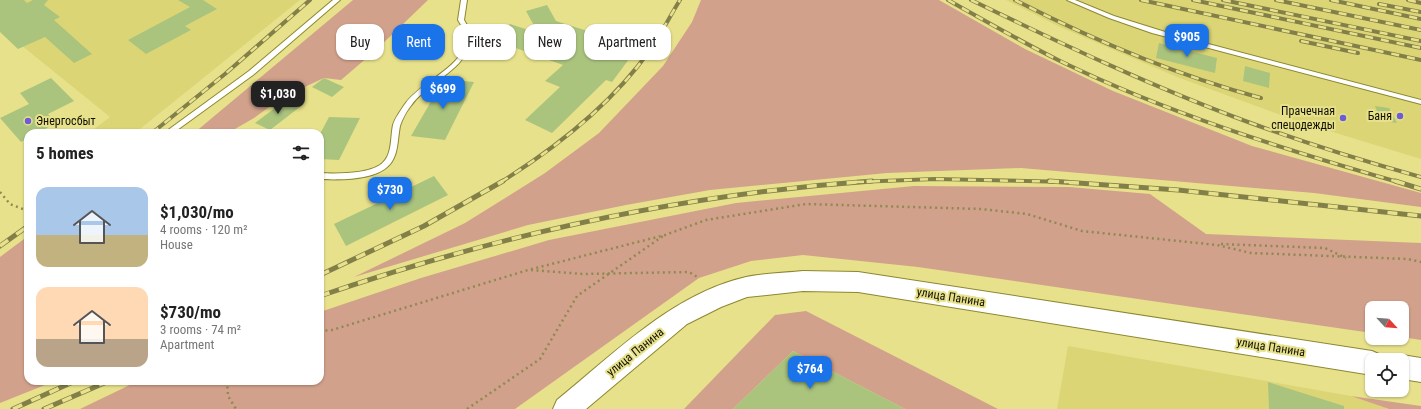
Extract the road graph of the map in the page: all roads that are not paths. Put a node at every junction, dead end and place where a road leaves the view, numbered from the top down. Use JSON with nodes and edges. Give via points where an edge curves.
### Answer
{"nodes":[{"id":1,"x":337,"y":0,"type":"edge"},
{"id":2,"x":464,"y":0,"type":"edge"},
{"id":3,"x":1070,"y":0,"type":"edge"},
{"id":4,"x":1421,"y":102,"type":"edge"},
{"id":5,"x":174,"y":129,"type":"edge"},
{"id":6,"x":324,"y":176,"type":"edge"},
{"id":7,"x":1365,"y":362,"type":"edge"},
{"id":8,"x":1409,"y":368,"type":"edge"},
{"id":9,"x":1421,"y":370,"type":"edge"},
{"id":10,"x":566,"y":409,"type":"edge"}],
"edges":[{"from":1,"to":5,"type":"lane","via":[[251,73]]},
{"from":2,"to":6,"type":"lane","via":[[461,20],[470,35],[466,51],[408,106],[397,125],[395,148],[389,160],[377,170],[336,177]]},
{"from":3,"to":4,"type":"lane","via":[[1177,37]]},
{"from":7,"to":10,"type":"main road","name":"улица Панина","via":[[858,282],[803,281],[746,287],[678,317]]},
{"from":8,"to":9,"type":"main road"}]}
